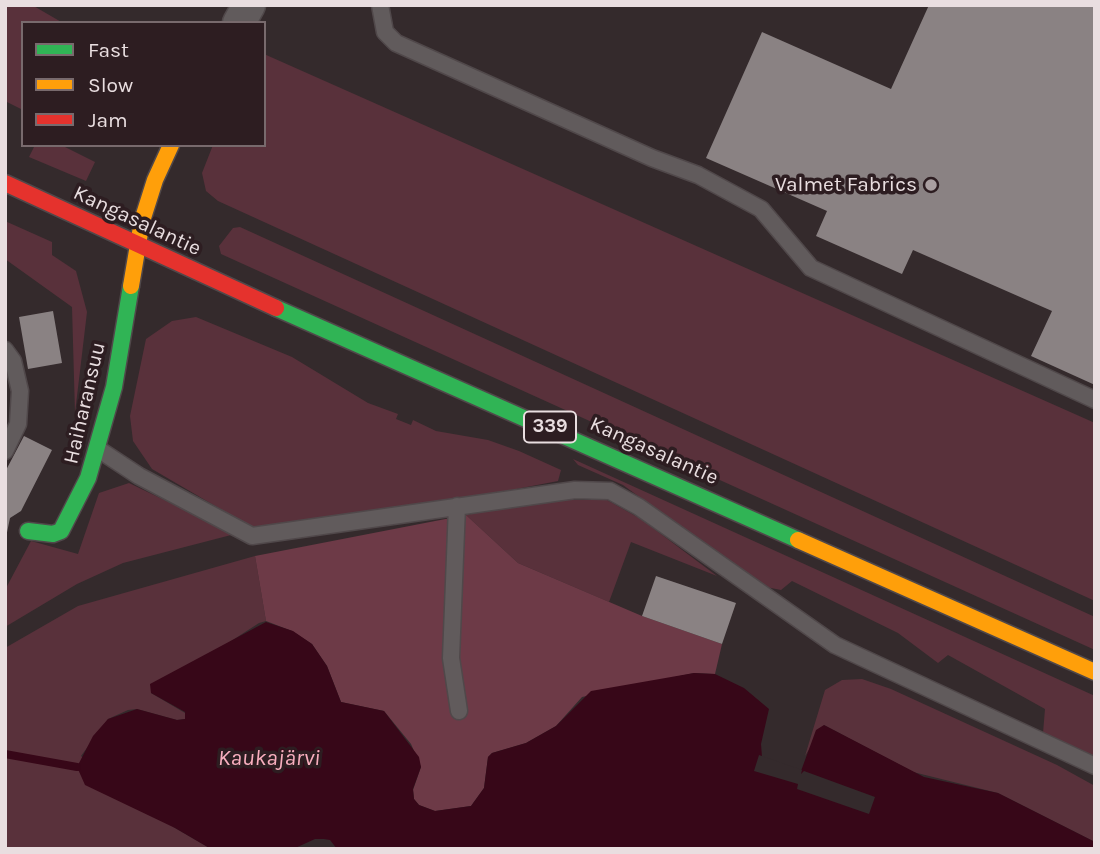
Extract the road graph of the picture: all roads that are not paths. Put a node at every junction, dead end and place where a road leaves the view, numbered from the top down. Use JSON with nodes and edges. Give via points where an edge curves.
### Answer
{"nodes":[{"id":1,"x":249,"y":5,"type":"edge"},
{"id":2,"x":380,"y":5,"type":"edge"},
{"id":3,"x":240,"y":21,"type":"edge"},
{"id":4,"x":170,"y":147,"type":"edge"},
{"id":5,"x":5,"y":183,"type":"edge"},
{"id":6,"x":137,"y":244,"type":"junction"},
{"id":7,"x":5,"y":350,"type":"edge"},
{"id":8,"x":1095,"y":400,"type":"edge"},
{"id":9,"x":98,"y":449,"type":"junction"},
{"id":10,"x":5,"y":451,"type":"edge"},
{"id":11,"x":457,"y":506,"type":"junction"},
{"id":12,"x":8,"y":525,"type":"dead end"},
{"id":13,"x":28,"y":531,"type":"joint"},
{"id":14,"x":1095,"y":672,"type":"edge"},
{"id":15,"x":459,"y":711,"type":"dead end"},
{"id":16,"x":1095,"y":766,"type":"edge"}],
"edges":[{"from":1,"to":3,"type":"street"},
{"from":2,"to":8,"type":"lane","via":[[385,32],[396,43],[698,175],[761,209],[811,268]]},
{"from":4,"to":6,"type":"main road","name":"Haiharansuu","via":[[148,200]]},
{"from":5,"to":6,"type":"main road","name":"Kangasalantie","number":"339"},
{"from":6,"to":9,"type":"main road","name":"Haiharansuu","via":[[114,387]]},
{"from":6,"to":14,"type":"main road","name":"Kangasalantie","number":"339"},
{"from":7,"to":10,"type":"lane","via":[[13,361],[20,391],[18,424]]},
{"from":9,"to":11,"type":"lane","via":[[252,536]]},
{"from":9,"to":13,"type":"main road","name":"Haiharansuu","via":[[66,525],[53,534]]},
{"from":11,"to":15,"type":"lane","via":[[452,658]]},
{"from":11,"to":16,"type":"lane","via":[[575,490],[610,491],[835,645]]},
{"from":12,"to":13,"type":"lane"}]}
